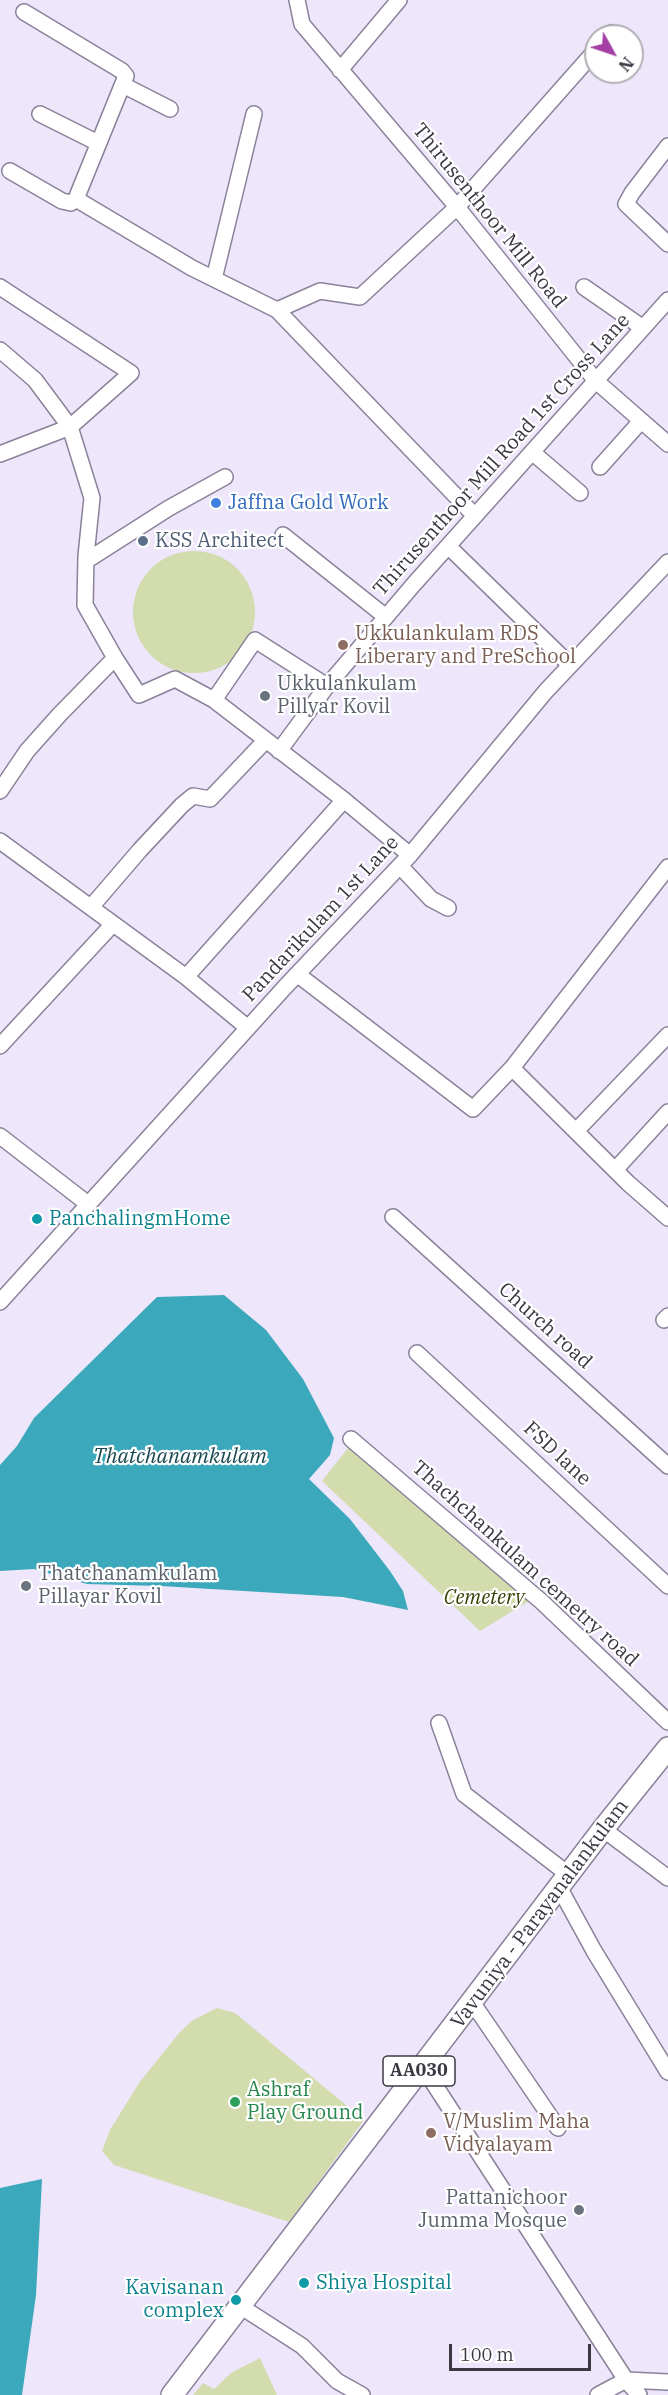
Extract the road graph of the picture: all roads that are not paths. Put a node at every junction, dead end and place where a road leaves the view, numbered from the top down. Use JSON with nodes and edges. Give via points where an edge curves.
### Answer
{"nodes":[{"id":1,"x":297,"y":0,"type":"edge"},
{"id":2,"x":399,"y":0,"type":"edge"},
{"id":3,"x":24,"y":12,"type":"dead end"},
{"id":4,"x":584,"y":64,"type":"edge"},
{"id":5,"x":340,"y":70,"type":"junction"},
{"id":6,"x":123,"y":84,"type":"junction"},
{"id":7,"x":170,"y":109,"type":"dead end"},
{"id":8,"x":40,"y":114,"type":"dead end"},
{"id":9,"x":254,"y":114,"type":"dead end"},
{"id":10,"x":98,"y":143,"type":"junction"},
{"id":11,"x":668,"y":146,"type":"edge"},
{"id":12,"x":10,"y":171,"type":"dead end"},
{"id":13,"x":76,"y":199,"type":"junction"},
{"id":14,"x":457,"y":207,"type":"junction"},
{"id":15,"x":668,"y":244,"type":"edge"},
{"id":16,"x":214,"y":279,"type":"junction"},
{"id":17,"x":0,"y":287,"type":"edge"},
{"id":18,"x":584,"y":287,"type":"dead end"},
{"id":19,"x":668,"y":300,"type":"edge"},
{"id":20,"x":277,"y":309,"type":"junction"},
{"id":21,"x":643,"y":328,"type":"junction"},
{"id":22,"x":0,"y":350,"type":"edge"},
{"id":23,"x":596,"y":381,"type":"junction"},
{"id":24,"x":641,"y":421,"type":"junction"},
{"id":25,"x":70,"y":427,"type":"junction"},
{"id":26,"x":668,"y":444,"type":"edge"},
{"id":27,"x":532,"y":452,"type":"junction"},
{"id":28,"x":0,"y":454,"type":"edge"},
{"id":29,"x":600,"y":467,"type":"dead end"},
{"id":30,"x":225,"y":477,"type":"dead end"},
{"id":31,"x":580,"y":493,"type":"dead end"},
{"id":32,"x":475,"y":516,"type":"junction"},
{"id":33,"x":283,"y":534,"type":"dead end"},
{"id":34,"x":448,"y":546,"type":"junction"},
{"id":35,"x":86,"y":561,"type":"junction"},
{"id":36,"x":668,"y":562,"type":"edge"},
{"id":37,"x":386,"y":617,"type":"junction"},
{"id":38,"x":115,"y":658,"type":"junction"},
{"id":39,"x":570,"y":664,"type":"junction"},
{"id":40,"x":327,"y":686,"type":"junction"},
{"id":41,"x":214,"y":700,"type":"junction"},
{"id":42,"x":265,"y":741,"type":"junction"},
{"id":43,"x":279,"y":751,"type":"junction"},
{"id":44,"x":0,"y":791,"type":"edge"},
{"id":45,"x":344,"y":801,"type":"junction"},
{"id":46,"x":0,"y":841,"type":"edge"},
{"id":47,"x":405,"y":860,"type":"junction"},
{"id":48,"x":668,"y":867,"type":"edge"},
{"id":49,"x":91,"y":907,"type":"junction"},
{"id":50,"x":448,"y":908,"type":"dead end"},
{"id":51,"x":113,"y":924,"type":"junction"},
{"id":52,"x":297,"y":974,"type":"junction"},
{"id":53,"x":186,"y":977,"type":"junction"},
{"id":54,"x":248,"y":1028,"type":"junction"},
{"id":55,"x":668,"y":1035,"type":"edge"},
{"id":56,"x":0,"y":1046,"type":"edge"},
{"id":57,"x":512,"y":1068,"type":"junction"},
{"id":58,"x":668,"y":1112,"type":"edge"},
{"id":59,"x":576,"y":1131,"type":"junction"},
{"id":60,"x":0,"y":1136,"type":"edge"},
{"id":61,"x":615,"y":1170,"type":"junction"},
{"id":62,"x":88,"y":1204,"type":"junction"},
{"id":63,"x":393,"y":1217,"type":"dead end"},
{"id":64,"x":668,"y":1218,"type":"edge"},
{"id":65,"x":0,"y":1302,"type":"edge"},
{"id":66,"x":417,"y":1353,"type":"dead end"},
{"id":67,"x":351,"y":1439,"type":"dead end"},
{"id":68,"x":668,"y":1466,"type":"edge"},
{"id":69,"x":668,"y":1586,"type":"edge"},
{"id":70,"x":668,"y":1722,"type":"edge"},
{"id":71,"x":439,"y":1723,"type":"dead end"},
{"id":72,"x":668,"y":1748,"type":"edge"},
{"id":73,"x":603,"y":1829,"type":"junction"},
{"id":74,"x":668,"y":1878,"type":"edge"},
{"id":75,"x":564,"y":1881,"type":"junction"},
{"id":76,"x":472,"y":2002,"type":"junction"},
{"id":77,"x":423,"y":2067,"type":"junction"},
{"id":78,"x":668,"y":2072,"type":"edge"},
{"id":79,"x":558,"y":2128,"type":"dead end"},
{"id":80,"x":240,"y":2306,"type":"junction"},
{"id":81,"x":626,"y":2380,"type":"junction"},
{"id":82,"x":668,"y":2382,"type":"edge"},
{"id":83,"x":172,"y":2395,"type":"edge"},
{"id":84,"x":362,"y":2395,"type":"edge"},
{"id":85,"x":598,"y":2395,"type":"edge"},
{"id":86,"x":639,"y":2395,"type":"edge"}],
"edges":[{"from":1,"to":5,"type":"street","name":"Thirusenthoor Mill Road","via":[[302,24]]},
{"from":2,"to":5,"type":"street"},
{"from":3,"to":6,"type":"street","via":[[122,71],[126,76]]},
{"from":4,"to":14,"type":"street"},
{"from":5,"to":14,"type":"street","name":"Thirusenthoor Mill Road"},
{"from":6,"to":7,"type":"street"},
{"from":6,"to":10,"type":"street"},
{"from":8,"to":10,"type":"street"},
{"from":9,"to":16,"type":"street"},
{"from":10,"to":13,"type":"street"},
{"from":11,"to":15,"type":"street","via":[[626,204]]},
{"from":12,"to":13,"type":"street","via":[[62,201],[71,203]]},
{"from":13,"to":16,"type":"street"},
{"from":14,"to":20,"type":"street","via":[[360,297],[320,291]]},
{"from":14,"to":23,"type":"street","name":"Thirusenthoor Mill Road"},
{"from":16,"to":20,"type":"street"},
{"from":17,"to":25,"type":"street","via":[[131,373]]},
{"from":18,"to":21,"type":"street"},
{"from":19,"to":21,"type":"street","name":"Thirusenthoor Mill Road 1st Cross Lane"},
{"from":20,"to":32,"type":"street"},
{"from":21,"to":23,"type":"street","name":"Thirusenthoor Mill Road 1st Cross Lane"},
{"from":22,"to":25,"type":"street","via":[[35,380]]},
{"from":23,"to":24,"type":"street","name":"Thirusenthoor Mill Road"},
{"from":23,"to":27,"type":"street","name":"Thirusenthoor Mill Road 1st Cross Lane"},
{"from":24,"to":26,"type":"street","name":"Thirusenthoor Mill Road"},
{"from":24,"to":29,"type":"street"},
{"from":25,"to":28,"type":"street"},
{"from":25,"to":35,"type":"street","via":[[92,498]]},
{"from":27,"to":31,"type":"street"},
{"from":27,"to":32,"type":"street","name":"Thirusenthoor Mill Road 1st Cross Lane"},
{"from":30,"to":35,"type":"street"},
{"from":32,"to":34,"type":"street","name":"Thirusenthoor Mill Road 1st Cross Lane"},
{"from":33,"to":37,"type":"street"},
{"from":34,"to":37,"type":"street","name":"Thirusenthoor Mill Road 1st Cross Lane"},
{"from":34,"to":39,"type":"street"},
{"from":35,"to":38,"type":"street","via":[[85,605]]},
{"from":36,"to":39,"type":"street","name":"Pandarikulam 1st Lane"},
{"from":37,"to":40,"type":"street","name":"Thirusenthoor Mill Road 1st Cross Lane"},
{"from":38,"to":41,"type":"street","via":[[139,694],[175,679]]},
{"from":38,"to":44,"type":"street","via":[[27,751]]},
{"from":39,"to":47,"type":"street","name":"Pandarikulam 1st Lane"},
{"from":40,"to":41,"type":"street","via":[[255,640]]},
{"from":40,"to":43,"type":"street","name":"Thirusenthoor Mill Road 1st Cross Lane"},
{"from":41,"to":42,"type":"street"},
{"from":42,"to":43,"type":"street"},
{"from":42,"to":49,"type":"street","via":[[210,799],[193,796],[182,805]]},
{"from":43,"to":45,"type":"street"},
{"from":45,"to":47,"type":"street"},
{"from":45,"to":53,"type":"street"},
{"from":46,"to":49,"type":"street"},
{"from":47,"to":50,"type":"street","via":[[431,899]]},
{"from":47,"to":52,"type":"street","name":"Pandarikulam 1st Lane"},
{"from":48,"to":57,"type":"street"},
{"from":49,"to":51,"type":"street"},
{"from":51,"to":53,"type":"street"},
{"from":51,"to":56,"type":"street"},
{"from":52,"to":54,"type":"street","name":"Pandarikulam 1st Lane"},
{"from":52,"to":57,"type":"street","via":[[473,1109]]},
{"from":53,"to":54,"type":"street"},
{"from":54,"to":62,"type":"street","name":"Pandarikulam 1st Lane"},
{"from":55,"to":59,"type":"street"},
{"from":57,"to":59,"type":"street"},
{"from":58,"to":61,"type":"street"},
{"from":59,"to":61,"type":"street"},
{"from":60,"to":62,"type":"street"},
{"from":61,"to":64,"type":"street"},
{"from":62,"to":65,"type":"street","name":"Pandarikulam 1st Lane"},
{"from":63,"to":68,"type":"street","name":"Church road"},
{"from":66,"to":69,"type":"street","name":"FSD lane"},
{"from":67,"to":70,"type":"street","name":"Thachchankulam cemetry road","via":[[542,1602]]},
{"from":71,"to":75,"type":"street","via":[[464,1794]]},
{"from":72,"to":73,"type":"highway","name":"Vavuniya - Parayanalankulam","number":"AA030"},
{"from":73,"to":74,"type":"street"},
{"from":73,"to":75,"type":"highway","name":"Vavuniya - Parayanalankulam","number":"AA030"},
{"from":75,"to":76,"type":"highway","name":"Vavuniya - Parayanalankulam","number":"AA030"},
{"from":75,"to":78,"type":"street","via":[[594,1951]]},
{"from":76,"to":77,"type":"highway","name":"Vavuniya - Parayanalankulam","number":"AA030"},
{"from":76,"to":79,"type":"street"},
{"from":77,"to":80,"type":"highway","name":"Vavuniya - Parayanalankulam","number":"AA030"},
{"from":77,"to":81,"type":"street"},
{"from":80,"to":83,"type":"highway","name":"Vavuniya - Parayanalankulam","number":"AA030"},
{"from":80,"to":84,"type":"street","via":[[302,2346],[337,2382]]},
{"from":81,"to":82,"type":"street"},
{"from":81,"to":85,"type":"street"},
{"from":81,"to":86,"type":"street"}]}
